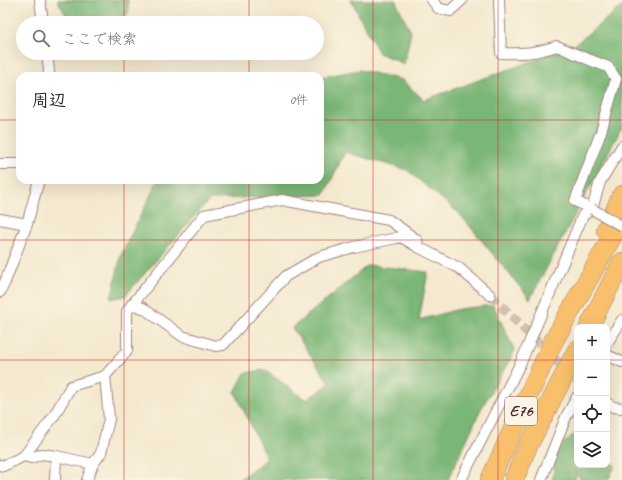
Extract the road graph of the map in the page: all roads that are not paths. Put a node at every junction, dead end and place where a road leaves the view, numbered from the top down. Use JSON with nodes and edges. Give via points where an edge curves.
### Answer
{"nodes":[{"id":1,"x":40,"y":0,"type":"edge"},
{"id":2,"x":432,"y":0,"type":"edge"},
{"id":3,"x":462,"y":0,"type":"edge"},
{"id":4,"x":499,"y":0,"type":"edge"},
{"id":5,"x":42,"y":16,"type":"edge"},
{"id":6,"x":48,"y":60,"type":"edge"},
{"id":7,"x":49,"y":72,"type":"edge"},
{"id":8,"x":622,"y":146,"type":"edge"},
{"id":9,"x":0,"y":164,"type":"edge"},
{"id":10,"x":16,"y":164,"type":"edge"},
{"id":11,"x":38,"y":184,"type":"edge"},
{"id":12,"x":622,"y":195,"type":"edge"},
{"id":13,"x":592,"y":209,"type":"junction"},
{"id":14,"x":0,"y":219,"type":"edge"},
{"id":15,"x":622,"y":219,"type":"edge"},
{"id":16,"x":27,"y":224,"type":"junction"},
{"id":17,"x":622,"y":226,"type":"edge"},
{"id":18,"x":418,"y":247,"type":"junction"},
{"id":19,"x":622,"y":262,"type":"edge"},
{"id":20,"x":622,"y":279,"type":"edge"},
{"id":21,"x":0,"y":292,"type":"edge"},
{"id":22,"x":490,"y":295,"type":"tunnel mouth"},
{"id":23,"x":132,"y":304,"type":"junction"},
{"id":24,"x":622,"y":320,"type":"edge"},
{"id":25,"x":591,"y":324,"type":"edge"},
{"id":26,"x":592,"y":324,"type":"edge"},
{"id":27,"x":610,"y":338,"type":"edge"},
{"id":28,"x":554,"y":342,"type":"junction"},
{"id":29,"x":610,"y":356,"type":"edge"},
{"id":30,"x":574,"y":357,"type":"edge"},
{"id":31,"x":622,"y":362,"type":"edge"},
{"id":32,"x":105,"y":376,"type":"junction"},
{"id":33,"x":574,"y":402,"type":"edge"},
{"id":34,"x":610,"y":405,"type":"edge"},
{"id":35,"x":622,"y":408,"type":"edge"},
{"id":36,"x":24,"y":456,"type":"junction"},
{"id":37,"x":56,"y":456,"type":"junction"},
{"id":38,"x":93,"y":464,"type":"junction"},
{"id":39,"x":0,"y":465,"type":"edge"},
{"id":40,"x":55,"y":480,"type":"edge"},
{"id":41,"x":86,"y":480,"type":"edge"},
{"id":42,"x":461,"y":480,"type":"edge"},
{"id":43,"x":490,"y":480,"type":"edge"},
{"id":44,"x":514,"y":480,"type":"edge"},
{"id":45,"x":541,"y":480,"type":"edge"}],
"edges":[{"from":1,"to":5,"type":"street"},
{"from":2,"to":3,"type":"street","via":[[438,8],[450,11]]},
{"from":4,"to":13,"type":"street","via":[[501,53],[520,54],[557,46],[608,67],[616,79],[601,132],[575,201]]},
{"from":6,"to":7,"type":"street"},
{"from":8,"to":13,"type":"street","via":[[600,182]]},
{"from":9,"to":10,"type":"street"},
{"from":11,"to":16,"type":"street"},
{"from":12,"to":28,"type":"highway"},
{"from":13,"to":17,"type":"street","bridge":true},
{"from":13,"to":42,"type":"street","via":[[583,215],[521,362]]},
{"from":14,"to":16,"type":"street"},
{"from":15,"to":28,"type":"highway","number":"E76"},
{"from":16,"to":21,"type":"street"},
{"from":18,"to":22,"type":"street","via":[[459,268]]},
{"from":18,"to":23,"type":"street","via":[[401,237],[319,257],[286,276],[223,345],[216,346],[182,336],[143,308]]},
{"from":18,"to":23,"type":"street","via":[[417,240],[389,220],[282,200],[204,215]]},
{"from":19,"to":25,"type":"highway"},
{"from":20,"to":26,"type":"highway"},
{"from":23,"to":32,"type":"street","via":[[127,311],[127,351]]},
{"from":24,"to":27,"type":"street"},
{"from":28,"to":43,"type":"highway","number":"E76"},
{"from":29,"to":31,"type":"street"},
{"from":30,"to":44,"type":"highway","number":"E76","via":[[527,448]]},
{"from":32,"to":36,"type":"street","via":[[71,386],[54,416]]},
{"from":32,"to":38,"type":"street","via":[[109,419],[100,453]]},
{"from":33,"to":45,"type":"street"},
{"from":34,"to":35,"type":"street"},
{"from":36,"to":37,"type":"street"},
{"from":36,"to":39,"type":"street","via":[[4,466]]},
{"from":37,"to":38,"type":"street"},
{"from":37,"to":40,"type":"street"},
{"from":38,"to":41,"type":"street"}]}
